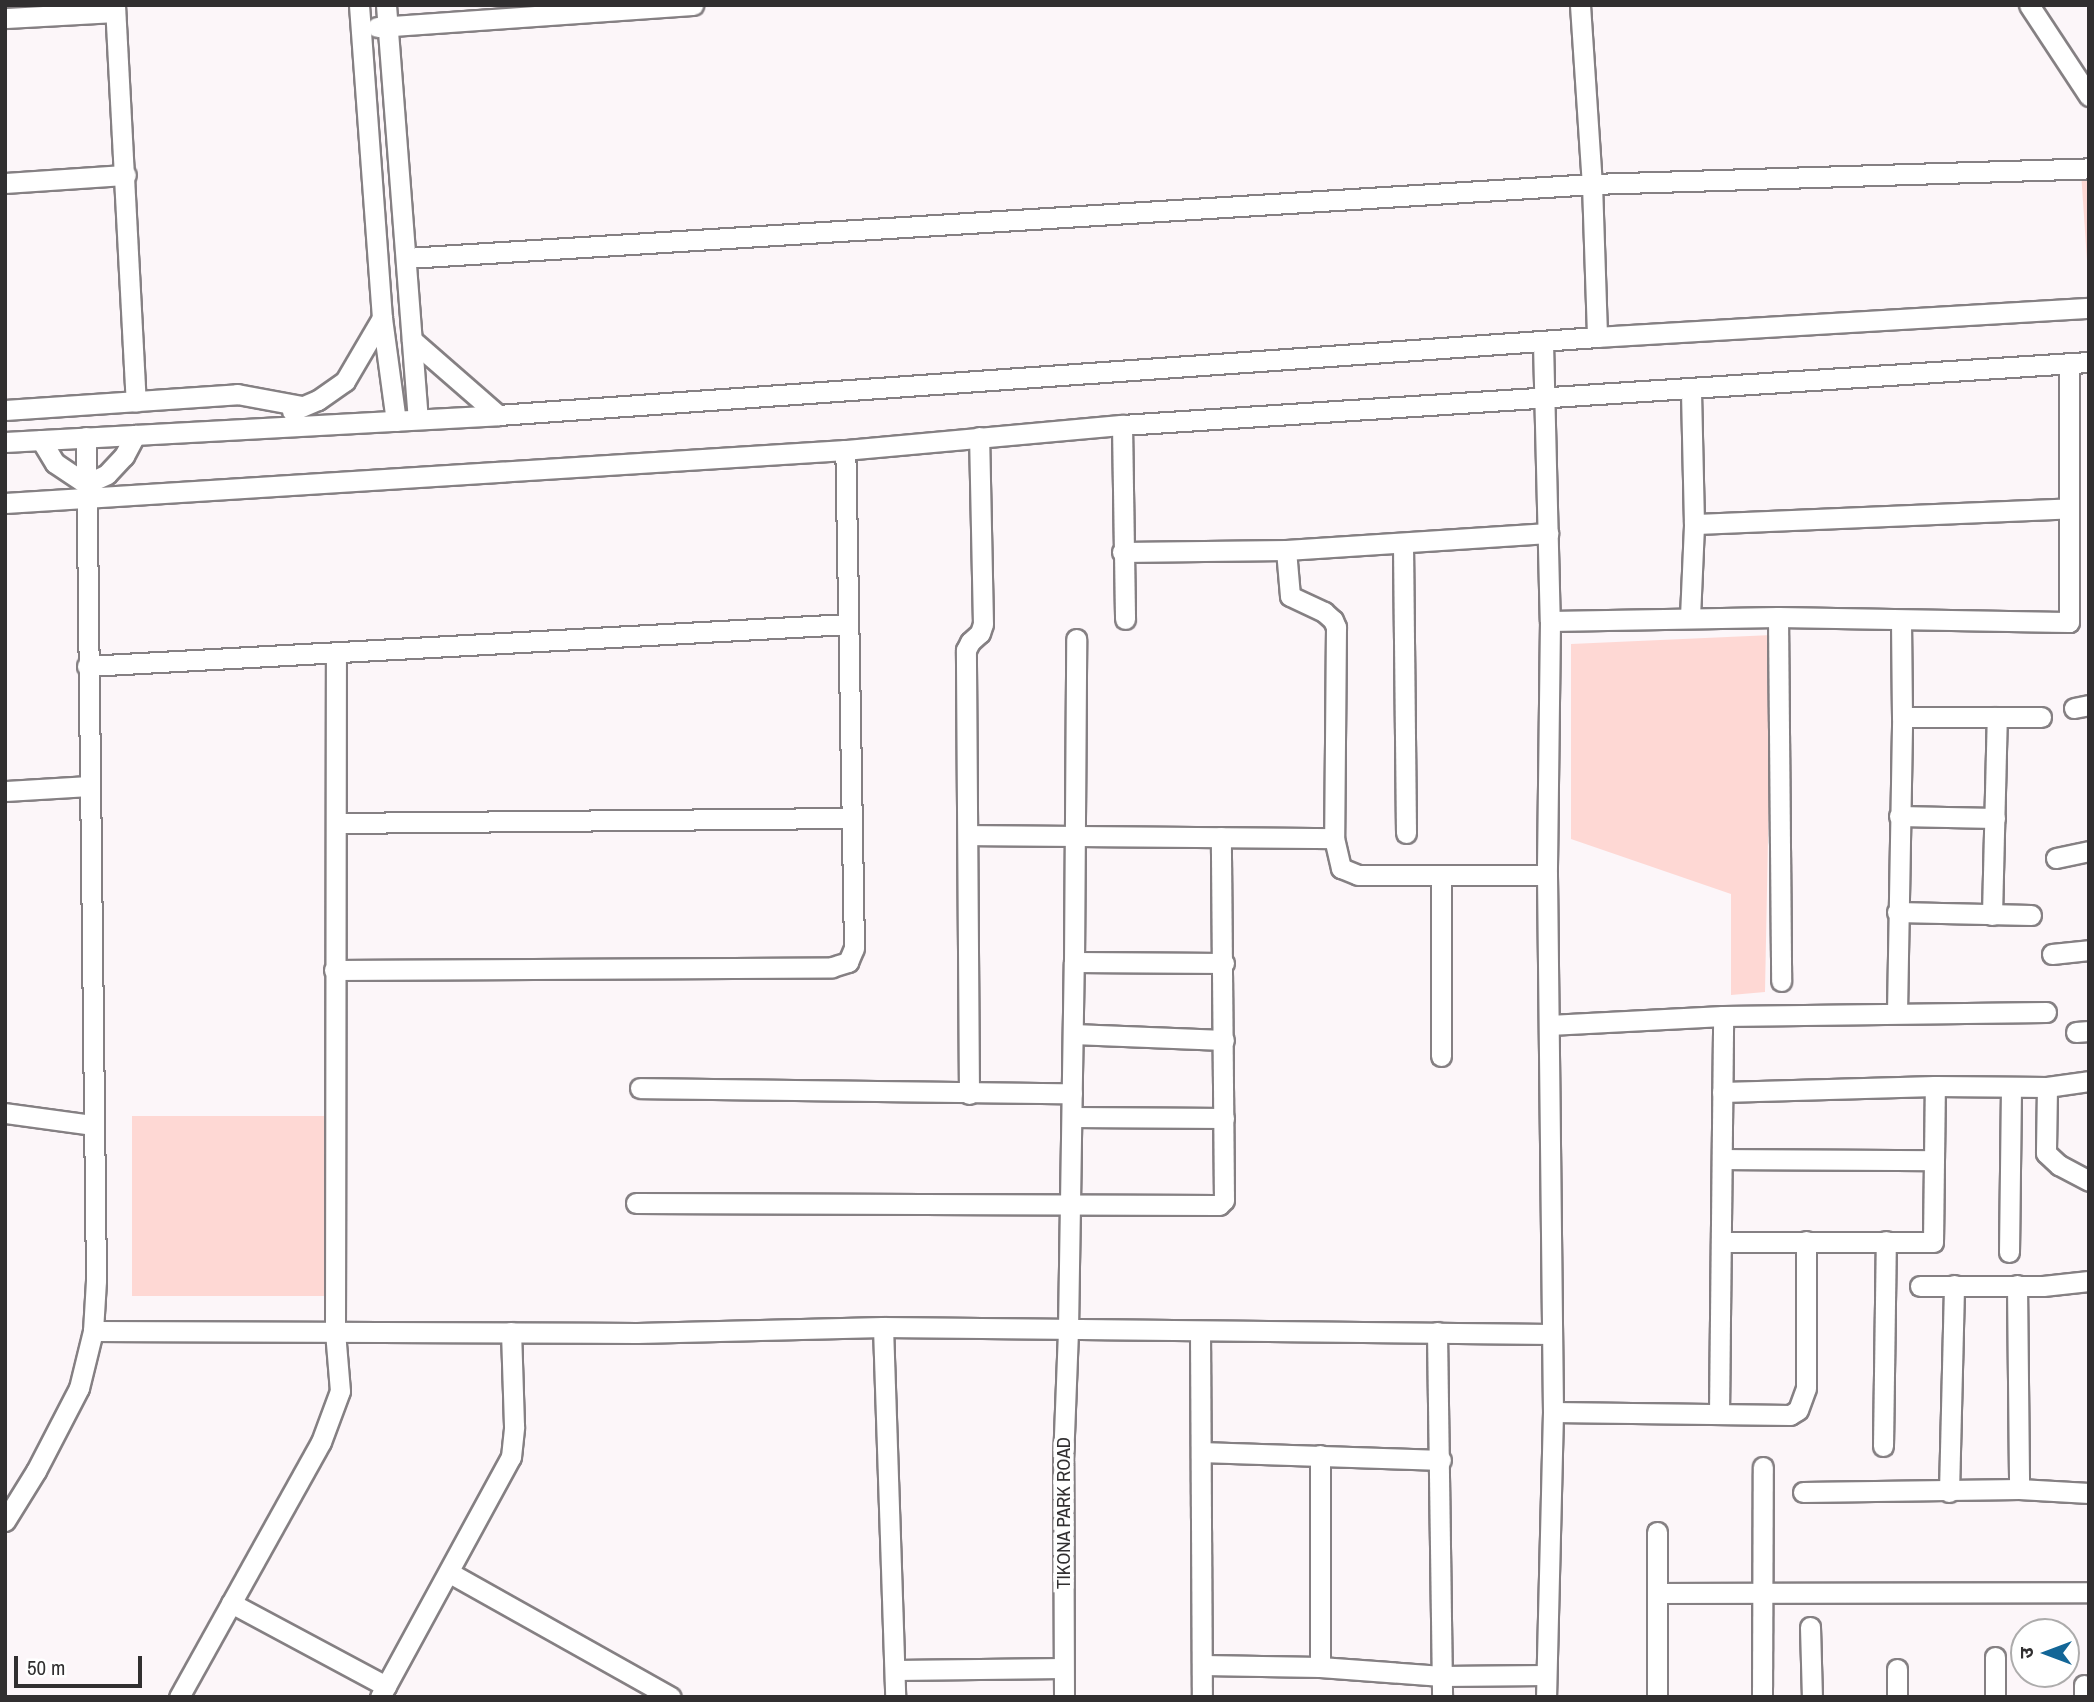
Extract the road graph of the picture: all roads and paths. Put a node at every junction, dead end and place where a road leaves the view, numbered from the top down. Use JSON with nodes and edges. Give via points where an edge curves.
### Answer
{"nodes":[{"id":1,"x":359,"y":5,"type":"edge"},
{"id":2,"x":386,"y":5,"type":"edge"},
{"id":3,"x":694,"y":5,"type":"edge"},
{"id":4,"x":1580,"y":5,"type":"edge"},
{"id":5,"x":2029,"y":5,"type":"edge"},
{"id":6,"x":115,"y":8,"type":"edge"},
{"id":7,"x":567,"y":9,"type":"edge"},
{"id":8,"x":5,"y":18,"type":"edge"},
{"id":9,"x":387,"y":26,"type":"junction"},
{"id":10,"x":359,"y":27,"type":"junction"},
{"id":11,"x":2086,"y":84,"type":"edge"},
{"id":12,"x":2089,"y":168,"type":"edge"},
{"id":13,"x":126,"y":176,"type":"junction"},
{"id":14,"x":5,"y":183,"type":"edge"},
{"id":15,"x":1592,"y":184,"type":"junction"},
{"id":16,"x":407,"y":258,"type":"junction"},
{"id":17,"x":2089,"y":308,"type":"edge"},
{"id":18,"x":382,"y":318,"type":"junction"},
{"id":19,"x":1597,"y":337,"type":"junction"},
{"id":20,"x":412,"y":340,"type":"junction"},
{"id":21,"x":1543,"y":342,"type":"junction"},
{"id":22,"x":2089,"y":362,"type":"edge"},
{"id":23,"x":2068,"y":363,"type":"junction"},
{"id":24,"x":1692,"y":387,"type":"junction"},
{"id":25,"x":1545,"y":398,"type":"junction"},
{"id":26,"x":136,"y":401,"type":"junction"},
{"id":27,"x":302,"y":406,"type":"junction"},
{"id":28,"x":5,"y":410,"type":"edge"},
{"id":29,"x":498,"y":415,"type":"junction"},
{"id":30,"x":418,"y":419,"type":"junction"},
{"id":31,"x":396,"y":421,"type":"junction"},
{"id":32,"x":1122,"y":425,"type":"junction"},
{"id":33,"x":257,"y":429,"type":"junction"},
{"id":34,"x":135,"y":435,"type":"junction"},
{"id":35,"x":86,"y":438,"type":"junction"},
{"id":36,"x":979,"y":438,"type":"junction"},
{"id":37,"x":41,"y":440,"type":"junction"},
{"id":38,"x":5,"y":442,"type":"edge"},
{"id":39,"x":845,"y":450,"type":"junction"},
{"id":40,"x":87,"y":492,"type":"junction"},
{"id":41,"x":5,"y":503,"type":"edge"},
{"id":42,"x":2069,"y":508,"type":"junction"},
{"id":43,"x":1694,"y":524,"type":"junction"},
{"id":44,"x":1548,"y":533,"type":"junction"},
{"id":45,"x":1403,"y":545,"type":"junction"},
{"id":46,"x":1286,"y":550,"type":"junction"},
{"id":47,"x":1122,"y":552,"type":"junction"},
{"id":48,"x":1690,"y":617,"type":"junction"},
{"id":49,"x":1778,"y":617,"type":"junction"},
{"id":50,"x":1125,"y":619,"type":"dead end"},
{"id":51,"x":1901,"y":620,"type":"junction"},
{"id":52,"x":1550,"y":621,"type":"junction"},
{"id":53,"x":848,"y":624,"type":"junction"},
{"id":54,"x":1076,"y":639,"type":"dead end"},
{"id":55,"x":336,"y":654,"type":"junction"},
{"id":56,"x":87,"y":666,"type":"junction"},
{"id":57,"x":1902,"y":717,"type":"junction"},
{"id":58,"x":1997,"y":717,"type":"junction"},
{"id":59,"x":2041,"y":717,"type":"dead end"},
{"id":60,"x":88,"y":786,"type":"junction"},
{"id":61,"x":5,"y":791,"type":"edge"},
{"id":62,"x":1899,"y":816,"type":"junction"},
{"id":63,"x":850,"y":818,"type":"junction"},
{"id":64,"x":1995,"y":818,"type":"junction"},
{"id":65,"x":336,"y":823,"type":"junction"},
{"id":66,"x":1406,"y":833,"type":"dead end"},
{"id":67,"x":969,"y":835,"type":"junction"},
{"id":68,"x":1076,"y":837,"type":"junction"},
{"id":69,"x":1221,"y":837,"type":"junction"},
{"id":70,"x":1334,"y":838,"type":"junction"},
{"id":71,"x":2089,"y":851,"type":"edge"},
{"id":72,"x":2056,"y":858,"type":"dead end"},
{"id":73,"x":1441,"y":875,"type":"junction"},
{"id":74,"x":1547,"y":875,"type":"junction"},
{"id":75,"x":1897,"y":912,"type":"junction"},
{"id":76,"x":1992,"y":915,"type":"junction"},
{"id":77,"x":2031,"y":915,"type":"dead end"},
{"id":78,"x":2089,"y":950,"type":"edge"},
{"id":79,"x":2052,"y":954,"type":"dead end"},
{"id":80,"x":1074,"y":962,"type":"junction"},
{"id":81,"x":1224,"y":962,"type":"junction"},
{"id":82,"x":334,"y":970,"type":"junction"},
{"id":83,"x":1781,"y":981,"type":"dead end"},
{"id":84,"x":2046,"y":1012,"type":"dead end"},
{"id":85,"x":1897,"y":1013,"type":"junction"},
{"id":86,"x":1723,"y":1016,"type":"junction"},
{"id":87,"x":1549,"y":1025,"type":"junction"},
{"id":88,"x":1073,"y":1034,"type":"junction"},
{"id":89,"x":1224,"y":1040,"type":"junction"},
{"id":90,"x":1441,"y":1056,"type":"dead end"},
{"id":91,"x":2089,"y":1081,"type":"edge"},
{"id":92,"x":1935,"y":1086,"type":"junction"},
{"id":93,"x":2011,"y":1087,"type":"junction"},
{"id":94,"x":2047,"y":1087,"type":"junction"},
{"id":95,"x":640,"y":1088,"type":"dead end"},
{"id":96,"x":1723,"y":1092,"type":"junction"},
{"id":97,"x":1072,"y":1093,"type":"junction"},
{"id":98,"x":969,"y":1094,"type":"junction"},
{"id":99,"x":5,"y":1113,"type":"edge"},
{"id":100,"x":1072,"y":1117,"type":"junction"},
{"id":101,"x":1224,"y":1118,"type":"junction"},
{"id":102,"x":93,"y":1125,"type":"junction"},
{"id":103,"x":1723,"y":1159,"type":"junction"},
{"id":104,"x":1932,"y":1160,"type":"junction"},
{"id":105,"x":2089,"y":1181,"type":"edge"},
{"id":106,"x":636,"y":1203,"type":"dead end"},
{"id":107,"x":1070,"y":1203,"type":"junction"},
{"id":108,"x":1806,"y":1241,"type":"junction"},
{"id":109,"x":1886,"y":1241,"type":"junction"},
{"id":110,"x":1721,"y":1242,"type":"junction"},
{"id":111,"x":2009,"y":1252,"type":"dead end"},
{"id":112,"x":2089,"y":1281,"type":"edge"},
{"id":113,"x":2017,"y":1284,"type":"junction"},
{"id":114,"x":1954,"y":1285,"type":"junction"},
{"id":115,"x":1920,"y":1286,"type":"dead end"},
{"id":116,"x":883,"y":1327,"type":"junction"},
{"id":117,"x":1068,"y":1329,"type":"junction"},
{"id":118,"x":93,"y":1331,"type":"junction"},
{"id":119,"x":335,"y":1331,"type":"junction"},
{"id":120,"x":511,"y":1332,"type":"junction"},
{"id":121,"x":1200,"y":1332,"type":"junction"},
{"id":122,"x":1437,"y":1332,"type":"junction"},
{"id":123,"x":1552,"y":1334,"type":"junction"},
{"id":124,"x":1553,"y":1412,"type":"junction"},
{"id":125,"x":1719,"y":1414,"type":"junction"},
{"id":126,"x":1883,"y":1446,"type":"dead end"},
{"id":127,"x":1202,"y":1452,"type":"junction"},
{"id":128,"x":1320,"y":1455,"type":"junction"},
{"id":129,"x":1441,"y":1460,"type":"junction"},
{"id":130,"x":1763,"y":1467,"type":"dead end"},
{"id":131,"x":2019,"y":1489,"type":"junction"},
{"id":132,"x":1802,"y":1492,"type":"dead end"},
{"id":133,"x":1949,"y":1492,"type":"junction"},
{"id":134,"x":2089,"y":1493,"type":"edge"},
{"id":135,"x":5,"y":1521,"type":"edge"},
{"id":136,"x":1657,"y":1532,"type":"dead end"},
{"id":137,"x":450,"y":1573,"type":"junction"},
{"id":138,"x":2089,"y":1592,"type":"edge"},
{"id":139,"x":1658,"y":1593,"type":"junction"},
{"id":140,"x":1761,"y":1594,"type":"junction"},
{"id":141,"x":231,"y":1603,"type":"junction"},
{"id":142,"x":1810,"y":1627,"type":"dead end"},
{"id":143,"x":1995,"y":1657,"type":"dead end"},
{"id":144,"x":1203,"y":1665,"type":"junction"},
{"id":145,"x":1320,"y":1667,"type":"junction"},
{"id":146,"x":1063,"y":1668,"type":"junction"},
{"id":147,"x":1897,"y":1669,"type":"dead end"},
{"id":148,"x":895,"y":1670,"type":"junction"},
{"id":149,"x":1546,"y":1675,"type":"junction"},
{"id":150,"x":1442,"y":1676,"type":"junction"},
{"id":151,"x":383,"y":1692,"type":"edge"},
{"id":152,"x":179,"y":1697,"type":"edge"},
{"id":153,"x":671,"y":1697,"type":"edge"},
{"id":154,"x":895,"y":1697,"type":"edge"},
{"id":155,"x":1064,"y":1697,"type":"edge"},
{"id":156,"x":1202,"y":1697,"type":"edge"},
{"id":157,"x":1441,"y":1697,"type":"edge"},
{"id":158,"x":1546,"y":1697,"type":"edge"},
{"id":159,"x":1657,"y":1697,"type":"edge"},
{"id":160,"x":1762,"y":1697,"type":"edge"},
{"id":161,"x":1812,"y":1697,"type":"edge"},
{"id":162,"x":1897,"y":1697,"type":"edge"},
{"id":163,"x":1995,"y":1697,"type":"edge"}],
"edges":[{"from":1,"to":10,"type":"street"},
{"from":2,"to":9,"type":"street"},
{"from":3,"to":7,"type":"street"},
{"from":4,"to":15,"type":"street"},
{"from":5,"to":11,"type":"street"},
{"from":6,"to":8,"type":"street"},
{"from":6,"to":13,"type":"street"},
{"from":7,"to":9,"type":"street"},
{"from":9,"to":10,"type":"street"},
{"from":9,"to":16,"type":"street"},
{"from":10,"to":18,"type":"street"},
{"from":12,"to":15,"type":"street"},
{"from":13,"to":14,"type":"street"},
{"from":13,"to":26,"type":"street"},
{"from":15,"to":16,"type":"street"},
{"from":15,"to":19,"type":"street"},
{"from":16,"to":20,"type":"street"},
{"from":17,"to":19,"type":"street"},
{"from":18,"to":27,"type":"street","via":[[345,381]]},
{"from":18,"to":31,"type":"street"},
{"from":19,"to":21,"type":"street"},
{"from":20,"to":29,"type":"street"},
{"from":20,"to":30,"type":"street"},
{"from":21,"to":25,"type":"street"},
{"from":21,"to":29,"type":"street"},
{"from":22,"to":23,"type":"street"},
{"from":23,"to":24,"type":"street"},
{"from":23,"to":42,"type":"street"},
{"from":24,"to":25,"type":"street"},
{"from":24,"to":43,"type":"street"},
{"from":25,"to":32,"type":"street"},
{"from":25,"to":44,"type":"street"},
{"from":26,"to":27,"type":"street","via":[[237,394]]},
{"from":26,"to":28,"type":"street"},
{"from":27,"to":33,"type":"street"},
{"from":29,"to":30,"type":"street"},
{"from":30,"to":31,"type":"street"},
{"from":31,"to":33,"type":"street"},
{"from":32,"to":36,"type":"street"},
{"from":32,"to":47,"type":"street"},
{"from":33,"to":34,"type":"street"},
{"from":34,"to":35,"type":"street"},
{"from":34,"to":40,"type":"street","via":[[124,456]]},
{"from":35,"to":37,"type":"street"},
{"from":35,"to":40,"type":"street"},
{"from":36,"to":39,"type":"street"},
{"from":36,"to":67,"type":"street","via":[[984,624],[966,650]]},
{"from":37,"to":38,"type":"street"},
{"from":37,"to":40,"type":"street","via":[[55,463]]},
{"from":39,"to":40,"type":"street"},
{"from":39,"to":53,"type":"street"},
{"from":40,"to":41,"type":"street"},
{"from":40,"to":56,"type":"street"},
{"from":42,"to":43,"type":"street"},
{"from":42,"to":51,"type":"street","via":[[2069,622]]},
{"from":43,"to":48,"type":"street"},
{"from":44,"to":45,"type":"street"},
{"from":44,"to":52,"type":"street"},
{"from":45,"to":46,"type":"street"},
{"from":45,"to":66,"type":"street"},
{"from":46,"to":47,"type":"street"},
{"from":46,"to":70,"type":"street","via":[[1290,596],[1324,612],[1336,627]]},
{"from":47,"to":50,"type":"street"},
{"from":48,"to":49,"type":"street"},
{"from":48,"to":52,"type":"street"},
{"from":49,"to":51,"type":"street"},
{"from":49,"to":83,"type":"street"},
{"from":51,"to":57,"type":"street"},
{"from":52,"to":74,"type":"street"},
{"from":53,"to":55,"type":"street"},
{"from":53,"to":63,"type":"street"},
{"from":54,"to":68,"type":"street","name":"TIKONA PARK ROAD"},
{"from":55,"to":56,"type":"street"},
{"from":55,"to":65,"type":"street"},
{"from":56,"to":60,"type":"street"},
{"from":57,"to":58,"type":"street"},
{"from":57,"to":62,"type":"street"},
{"from":58,"to":59,"type":"street"},
{"from":58,"to":64,"type":"street"},
{"from":60,"to":61,"type":"street"},
{"from":60,"to":102,"type":"street"},
{"from":62,"to":64,"type":"street"},
{"from":62,"to":75,"type":"street"},
{"from":63,"to":65,"type":"street"},
{"from":63,"to":82,"type":"street","via":[[854,948],[848,961],[840,965]]},
{"from":64,"to":76,"type":"street"},
{"from":65,"to":82,"type":"street"},
{"from":67,"to":68,"type":"street"},
{"from":67,"to":98,"type":"street"},
{"from":68,"to":69,"type":"street"},
{"from":68,"to":80,"type":"street","name":"TIKONA PARK ROAD"},
{"from":69,"to":70,"type":"street"},
{"from":69,"to":81,"type":"street"},
{"from":70,"to":73,"type":"street","via":[[1337,862],[1349,873]]},
{"from":71,"to":72,"type":"street"},
{"from":73,"to":74,"type":"street"},
{"from":73,"to":90,"type":"street"},
{"from":74,"to":87,"type":"street"},
{"from":75,"to":76,"type":"street"},
{"from":75,"to":85,"type":"street"},
{"from":76,"to":77,"type":"street"},
{"from":78,"to":79,"type":"street"},
{"from":80,"to":81,"type":"street"},
{"from":80,"to":88,"type":"street","name":"TIKONA PARK ROAD"},
{"from":81,"to":89,"type":"street"},
{"from":82,"to":119,"type":"street"},
{"from":84,"to":85,"type":"street"},
{"from":85,"to":86,"type":"street"},
{"from":86,"to":87,"type":"street"},
{"from":86,"to":96,"type":"street"},
{"from":87,"to":123,"type":"street"},
{"from":88,"to":89,"type":"street"},
{"from":88,"to":97,"type":"street","name":"TIKONA PARK ROAD"},
{"from":89,"to":101,"type":"street"},
{"from":91,"to":94,"type":"street"},
{"from":92,"to":93,"type":"street"},
{"from":92,"to":96,"type":"street"},
{"from":92,"to":104,"type":"street"},
{"from":93,"to":94,"type":"street"},
{"from":93,"to":111,"type":"street"},
{"from":94,"to":105,"type":"street","via":[[2046,1153]]},
{"from":95,"to":98,"type":"street"},
{"from":96,"to":103,"type":"street"},
{"from":97,"to":98,"type":"street"},
{"from":97,"to":100,"type":"street","name":"TIKONA PARK ROAD"},
{"from":99,"to":102,"type":"street"},
{"from":100,"to":101,"type":"street"},
{"from":100,"to":107,"type":"street","name":"TIKONA PARK ROAD"},
{"from":101,"to":107,"type":"street","via":[[1224,1200],[1219,1205]]},
{"from":102,"to":118,"type":"street"},
{"from":103,"to":104,"type":"street"},
{"from":103,"to":110,"type":"street"},
{"from":104,"to":109,"type":"street","via":[[1933,1242]]},
{"from":106,"to":107,"type":"street"},
{"from":107,"to":117,"type":"street","name":"TIKONA PARK ROAD"},
{"from":108,"to":109,"type":"street"},
{"from":108,"to":110,"type":"street"},
{"from":108,"to":125,"type":"street","via":[[1806,1388],[1798,1410],[1790,1415]]},
{"from":109,"to":126,"type":"street"},
{"from":110,"to":125,"type":"street"},
{"from":112,"to":113,"type":"street"},
{"from":113,"to":114,"type":"street"},
{"from":113,"to":131,"type":"street"},
{"from":114,"to":115,"type":"street"},
{"from":114,"to":133,"type":"street"},
{"from":116,"to":117,"type":"street"},
{"from":116,"to":120,"type":"street"},
{"from":116,"to":148,"type":"street"},
{"from":117,"to":121,"type":"street"},
{"from":117,"to":146,"type":"street","name":"TIKONA PARK ROAD"},
{"from":118,"to":119,"type":"street"},
{"from":118,"to":135,"type":"street","via":[[79,1388]]},
{"from":119,"to":120,"type":"street"},
{"from":119,"to":141,"type":"street","via":[[340,1391],[334,1411]]},
{"from":120,"to":137,"type":"street","via":[[511,1457]]},
{"from":121,"to":122,"type":"street"},
{"from":121,"to":127,"type":"street"},
{"from":122,"to":123,"type":"street"},
{"from":122,"to":129,"type":"street"},
{"from":123,"to":124,"type":"street"},
{"from":124,"to":125,"type":"street"},
{"from":124,"to":149,"type":"street"},
{"from":127,"to":128,"type":"street"},
{"from":127,"to":144,"type":"street"},
{"from":128,"to":129,"type":"street"},
{"from":128,"to":145,"type":"street"},
{"from":129,"to":150,"type":"street"},
{"from":130,"to":140,"type":"street"},
{"from":131,"to":133,"type":"street"},
{"from":131,"to":134,"type":"street"},
{"from":132,"to":133,"type":"street"},
{"from":136,"to":139,"type":"street"},
{"from":137,"to":151,"type":"street"},
{"from":137,"to":153,"type":"street"},
{"from":138,"to":140,"type":"street"},
{"from":139,"to":140,"type":"street"},
{"from":139,"to":159,"type":"street"},
{"from":140,"to":160,"type":"street"},
{"from":141,"to":151,"type":"street"},
{"from":141,"to":152,"type":"street"},
{"from":142,"to":161,"type":"street"},
{"from":143,"to":163,"type":"street"},
{"from":144,"to":145,"type":"street"},
{"from":144,"to":156,"type":"street"},
{"from":145,"to":150,"type":"street"},
{"from":146,"to":148,"type":"street"},
{"from":146,"to":155,"type":"street","name":"TIKONA PARK ROAD"},
{"from":147,"to":162,"type":"street"},
{"from":148,"to":154,"type":"street"},
{"from":149,"to":150,"type":"street"},
{"from":149,"to":158,"type":"street"},
{"from":150,"to":157,"type":"street"}]}
